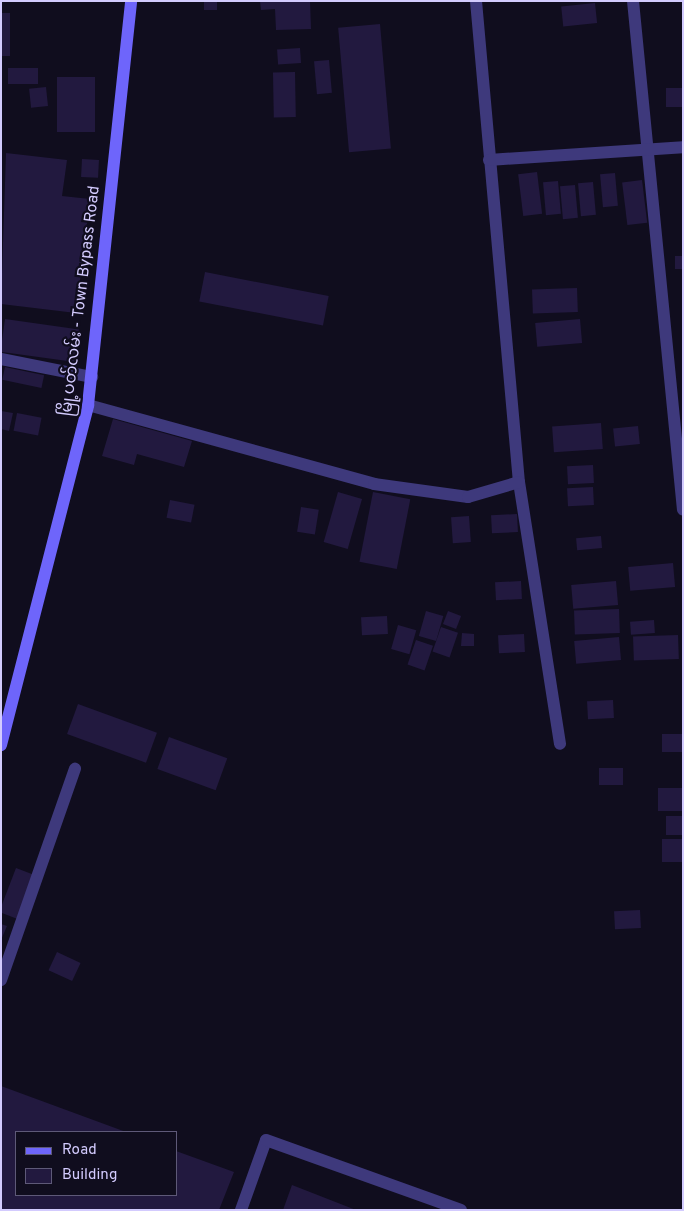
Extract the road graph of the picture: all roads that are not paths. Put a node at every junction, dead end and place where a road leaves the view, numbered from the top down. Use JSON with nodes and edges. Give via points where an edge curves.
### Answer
{"nodes":[{"id":1,"x":131,"y":1,"type":"edge"},
{"id":2,"x":476,"y":1,"type":"edge"},
{"id":3,"x":633,"y":1,"type":"edge"},
{"id":4,"x":683,"y":147,"type":"edge"},
{"id":5,"x":646,"y":150,"type":"junction"},
{"id":6,"x":489,"y":160,"type":"junction"},
{"id":7,"x":1,"y":359,"type":"edge"},
{"id":8,"x":92,"y":377,"type":"junction"},
{"id":9,"x":88,"y":405,"type":"junction"},
{"id":10,"x":519,"y":482,"type":"junction"},
{"id":11,"x":683,"y":510,"type":"edge"},
{"id":12,"x":6,"y":720,"type":"edge"},
{"id":13,"x":560,"y":744,"type":"dead end"},
{"id":14,"x":1,"y":745,"type":"edge"},
{"id":15,"x":76,"y":769,"type":"dead end"},
{"id":16,"x":1,"y":980,"type":"edge"},
{"id":17,"x":241,"y":1210,"type":"edge"},
{"id":18,"x":461,"y":1210,"type":"edge"}],
"edges":[{"from":1,"to":8,"type":"main road","name":"မြို့ပတ်လမ်း - Town Bypass Road"},
{"from":2,"to":6,"type":"street"},
{"from":3,"to":5,"type":"street"},
{"from":4,"to":5,"type":"street"},
{"from":5,"to":6,"type":"street"},
{"from":5,"to":11,"type":"street"},
{"from":6,"to":10,"type":"street"},
{"from":7,"to":8,"type":"street"},
{"from":8,"to":9,"type":"main road","name":"မြို့ပတ်လမ်း - Town Bypass Road"},
{"from":9,"to":10,"type":"street","via":[[374,484],[468,497]]},
{"from":9,"to":12,"type":"main road","name":"မြို့ပတ်လမ်း - Town Bypass Road"},
{"from":10,"to":13,"type":"street"},
{"from":12,"to":14,"type":"main road","name":"မြို့ပတ်လမ်း - Town Bypass Road"},
{"from":15,"to":16,"type":"street"},
{"from":17,"to":18,"type":"street","via":[[266,1140]]}]}
